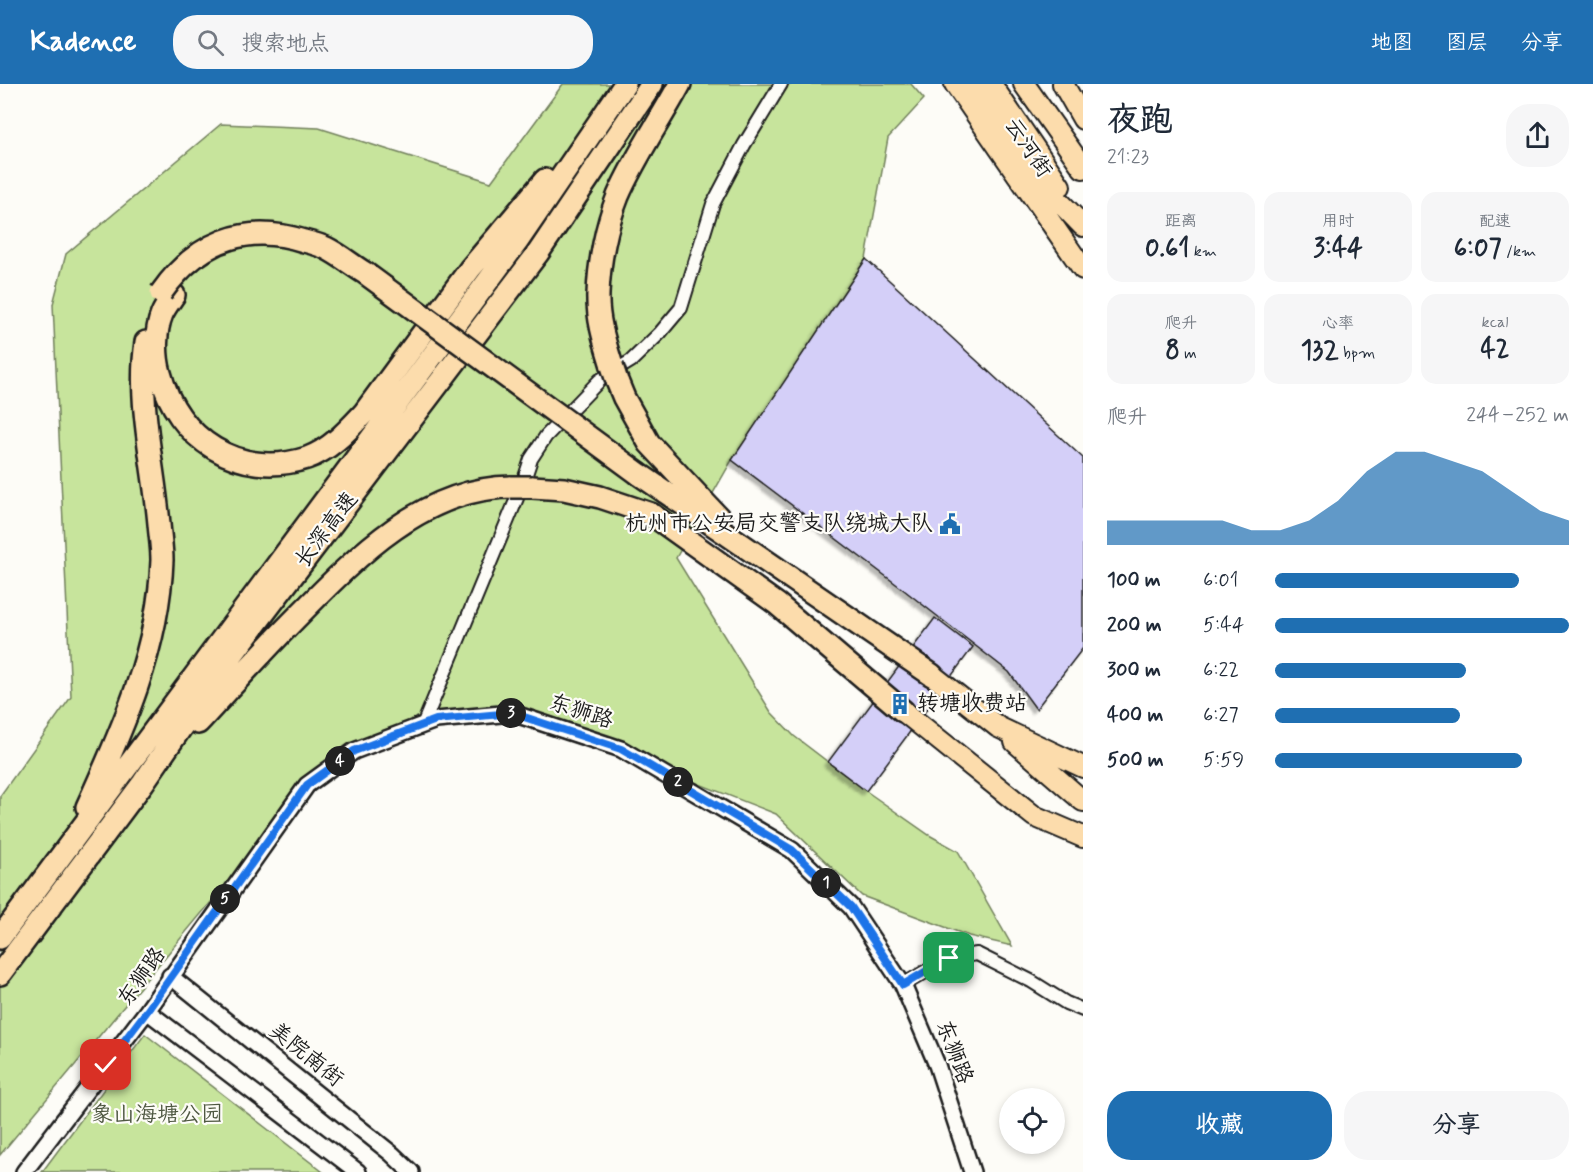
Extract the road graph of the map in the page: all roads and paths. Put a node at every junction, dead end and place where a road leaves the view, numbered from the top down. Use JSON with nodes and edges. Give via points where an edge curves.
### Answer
{"nodes":[{"id":1,"x":652,"y":84,"type":"edge"},
{"id":2,"x":680,"y":84,"type":"edge"},
{"id":3,"x":781,"y":84,"type":"edge"},
{"id":4,"x":955,"y":84,"type":"edge"},
{"id":5,"x":974,"y":84,"type":"edge"},
{"id":6,"x":991,"y":84,"type":"edge"},
{"id":7,"x":1024,"y":84,"type":"edge"},
{"id":8,"x":1036,"y":84,"type":"edge"},
{"id":9,"x":1063,"y":84,"type":"edge"},
{"id":10,"x":622,"y":88,"type":"edge"},
{"id":11,"x":1083,"y":119,"type":"edge"},
{"id":12,"x":1053,"y":124,"type":"junction"},
{"id":13,"x":1083,"y":168,"type":"edge"},
{"id":14,"x":1083,"y":221,"type":"edge"},
{"id":15,"x":1083,"y":226,"type":"edge"},
{"id":16,"x":1083,"y":268,"type":"edge"},
{"id":17,"x":168,"y":294,"type":"junction"},
{"id":18,"x":636,"y":479,"type":"junction"},
{"id":19,"x":756,"y":555,"type":"junction"},
{"id":20,"x":777,"y":604,"type":"junction"},
{"id":21,"x":932,"y":675,"type":"joint"},
{"id":22,"x":903,"y":711,"type":"joint"},
{"id":23,"x":423,"y":725,"type":"junction"},
{"id":24,"x":998,"y":727,"type":"junction"},
{"id":25,"x":1083,"y":766,"type":"edge"},
{"id":26,"x":143,"y":783,"type":"junction"},
{"id":27,"x":1083,"y":801,"type":"edge"},
{"id":28,"x":1083,"y":837,"type":"edge"},
{"id":29,"x":69,"y":845,"type":"junction"},
{"id":30,"x":0,"y":938,"type":"edge"},
{"id":31,"x":0,"y":974,"type":"edge"},
{"id":32,"x":170,"y":976,"type":"junction"},
{"id":33,"x":903,"y":985,"type":"junction"},
{"id":34,"x":1083,"y":1010,"type":"edge"},
{"id":35,"x":147,"y":1011,"type":"junction"},
{"id":36,"x":24,"y":1172,"type":"edge"},
{"id":37,"x":358,"y":1172,"type":"edge"},
{"id":38,"x":411,"y":1172,"type":"edge"},
{"id":39,"x":972,"y":1172,"type":"edge"}],
"edges":[{"from":1,"to":26,"type":"highway","name":"长深高速","via":[[538,253],[220,671]]},
{"from":2,"to":19,"type":"highway","via":[[618,197],[604,243],[598,295],[603,339],[624,398],[649,443]]},
{"from":3,"to":23,"type":"street","via":[[712,204],[681,308],[631,361],[600,380],[546,435],[531,459]]},
{"from":4,"to":16,"type":"highway","name":"云河街"},
{"from":5,"to":15,"type":"highway","via":[[1043,185]]},
{"from":6,"to":14,"type":"highway"},
{"from":7,"to":12,"type":"highway"},
{"from":8,"to":12,"type":"highway"},
{"from":9,"to":11,"type":"highway"},
{"from":10,"to":17,"type":"highway","via":[[470,269],[364,413],[328,447],[308,458],[276,464],[226,456],[202,441],[181,420],[165,393],[157,362],[157,338]]},
{"from":10,"to":29,"type":"highway","name":"长深高速","via":[[517,242]]},
{"from":12,"to":13,"type":"highway"},
{"from":17,"to":18,"type":"highway","bridge":true,"via":[[175,272],[192,258],[240,236],[288,236],[326,248],[365,273]]},
{"from":17,"to":29,"type":"highway","via":[[150,315],[143,381],[162,559],[157,612],[143,673]]},
{"from":18,"to":19,"type":"highway"},
{"from":18,"to":20,"type":"highway","via":[[702,531]]},
{"from":19,"to":21,"type":"highway"},
{"from":20,"to":22,"type":"highway"},
{"from":20,"to":26,"type":"highway","via":[[651,514],[573,491],[522,487],[459,496],[422,512],[361,553],[266,648]]},
{"from":21,"to":24,"type":"highway"},
{"from":22,"to":28,"type":"highway","via":[[1034,816]]},
{"from":23,"to":32,"type":"street","name":"东狮路","via":[[354,751],[307,785]]},
{"from":23,"to":33,"type":"street","name":"东狮路","via":[[436,720],[512,713],[621,749],[792,850],[851,907]]},
{"from":24,"to":25,"type":"highway"},
{"from":24,"to":27,"type":"highway"},
{"from":26,"to":31,"type":"highway","name":"长深高速"},
{"from":29,"to":30,"type":"highway","name":"长深高速"},
{"from":32,"to":35,"type":"street","name":"东狮路"},
{"from":32,"to":38,"type":"street","name":"美院南街"},
{"from":33,"to":34,"type":"street","via":[[949,958],[977,954]]},
{"from":33,"to":39,"type":"street","name":"东狮路","via":[[937,1065]]},
{"from":35,"to":36,"type":"street","name":"东狮路"},
{"from":35,"to":37,"type":"street"}]}
